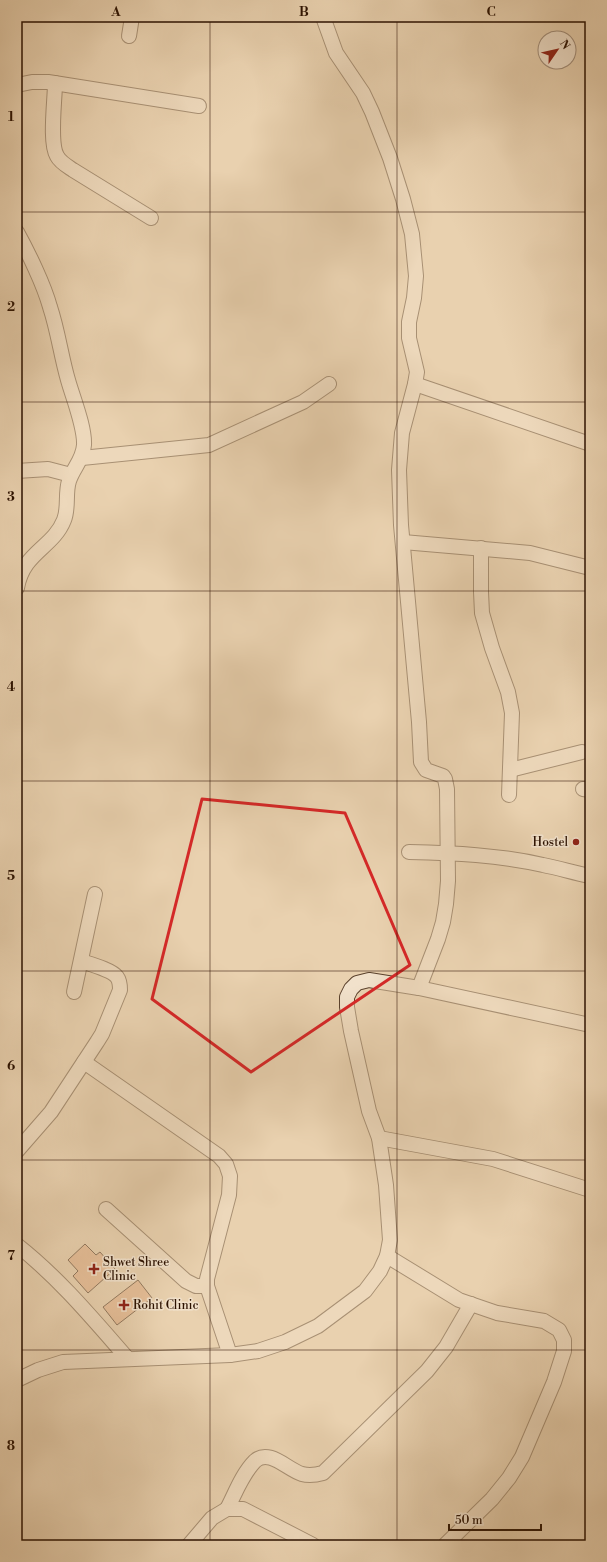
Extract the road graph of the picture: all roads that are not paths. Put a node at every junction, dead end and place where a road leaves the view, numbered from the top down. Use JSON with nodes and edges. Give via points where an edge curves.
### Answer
{"nodes":[{"id":1,"x":132,"y":17,"type":"edge"},
{"id":2,"x":323,"y":17,"type":"edge"},
{"id":3,"x":129,"y":36,"type":"dead end"},
{"id":4,"x":55,"y":83,"type":"junction"},
{"id":5,"x":17,"y":84,"type":"edge"},
{"id":6,"x":199,"y":106,"type":"dead end"},
{"id":7,"x":151,"y":218,"type":"dead end"},
{"id":8,"x":17,"y":232,"type":"edge"},
{"id":9,"x":329,"y":384,"type":"dead end"},
{"id":10,"x":416,"y":384,"type":"junction"},
{"id":11,"x":590,"y":444,"type":"edge"},
{"id":12,"x":82,"y":458,"type":"junction"},
{"id":13,"x":17,"y":471,"type":"edge"},
{"id":14,"x":71,"y":475,"type":"junction"},
{"id":15,"x":403,"y":542,"type":"junction"},
{"id":16,"x":481,"y":548,"type":"junction"},
{"id":17,"x":590,"y":568,"type":"edge"},
{"id":18,"x":17,"y":588,"type":"edge"},
{"id":19,"x":582,"y":752,"type":"dead end"},
{"id":20,"x":510,"y":770,"type":"junction"},
{"id":21,"x":509,"y":795,"type":"dead end"},
{"id":22,"x":409,"y":852,"type":"dead end"},
{"id":23,"x":447,"y":853,"type":"junction"},
{"id":24,"x":590,"y":876,"type":"edge"},
{"id":25,"x":95,"y":894,"type":"dead end"},
{"id":26,"x":81,"y":961,"type":"junction"},
{"id":27,"x":419,"y":988,"type":"junction"},
{"id":28,"x":74,"y":992,"type":"dead end"},
{"id":29,"x":590,"y":1026,"type":"edge"},
{"id":30,"x":84,"y":1062,"type":"junction"},
{"id":31,"x":380,"y":1138,"type":"junction"},
{"id":32,"x":17,"y":1152,"type":"edge"},
{"id":33,"x":590,"y":1190,"type":"edge"},
{"id":34,"x":106,"y":1209,"type":"dead end"},
{"id":35,"x":17,"y":1245,"type":"edge"},
{"id":36,"x":387,"y":1256,"type":"junction"},
{"id":37,"x":207,"y":1286,"type":"junction"},
{"id":38,"x":471,"y":1304,"type":"junction"},
{"id":39,"x":230,"y":1355,"type":"junction"},
{"id":40,"x":128,"y":1359,"type":"junction"},
{"id":41,"x":18,"y":1377,"type":"edge"},
{"id":42,"x":227,"y":1509,"type":"junction"},
{"id":43,"x":189,"y":1545,"type":"edge"},
{"id":44,"x":313,"y":1545,"type":"edge"},
{"id":45,"x":445,"y":1545,"type":"edge"}],
"edges":[{"from":1,"to":3,"type":"street"},
{"from":2,"to":10,"type":"street","via":[[336,54],[363,92],[372,112],[390,158],[412,234],[416,276],[409,338],[417,372]]},
{"from":4,"to":5,"type":"street"},
{"from":4,"to":6,"type":"street"},
{"from":4,"to":7,"type":"street","via":[[53,144],[56,155],[63,163]]},
{"from":8,"to":12,"type":"street","via":[[50,305],[84,436]]},
{"from":9,"to":12,"type":"street","via":[[303,402],[209,445]]},
{"from":10,"to":11,"type":"street"},
{"from":10,"to":15,"type":"street","via":[[402,433],[399,470]]},
{"from":12,"to":14,"type":"street"},
{"from":13,"to":14,"type":"street","via":[[48,469]]},
{"from":14,"to":18,"type":"street","via":[[64,520],[59,531],[26,564]]},
{"from":15,"to":16,"type":"street"},
{"from":15,"to":23,"type":"street","via":[[421,762],[426,770],[445,778]]},
{"from":16,"to":17,"type":"street","via":[[530,553]]},
{"from":16,"to":20,"type":"street","via":[[482,613],[511,702]]},
{"from":19,"to":20,"type":"street"},
{"from":20,"to":21,"type":"street"},
{"from":22,"to":23,"type":"street"},
{"from":23,"to":24,"type":"street","via":[[542,864]]},
{"from":23,"to":27,"type":"street","via":[[448,881],[443,922]]},
{"from":25,"to":26,"type":"street"},
{"from":26,"to":28,"type":"street"},
{"from":26,"to":30,"type":"street","via":[[113,973],[120,983],[120,990],[102,1034]]},
{"from":27,"to":29,"type":"street"},
{"from":27,"to":31,"type":"street","via":[[369,980],[357,983],[348,997],[351,1031],[369,1111]]},
{"from":30,"to":32,"type":"street","via":[[51,1112]]},
{"from":30,"to":37,"type":"street","via":[[219,1156],[226,1164],[230,1176],[229,1195]]},
{"from":31,"to":33,"type":"street","via":[[493,1159]]},
{"from":31,"to":36,"type":"street","via":[[390,1240]]},
{"from":34,"to":37,"type":"street","via":[[186,1281],[196,1286]]},
{"from":35,"to":40,"type":"street","via":[[58,1281]]},
{"from":36,"to":38,"type":"street","via":[[459,1300]]},
{"from":36,"to":39,"type":"street","via":[[380,1271],[365,1291],[318,1326],[285,1342],[258,1351]]},
{"from":37,"to":39,"type":"street"},
{"from":38,"to":42,"type":"street","via":[[450,1341],[427,1371],[323,1473],[302,1474],[272,1458],[264,1457],[256,1460],[248,1470]]},
{"from":38,"to":45,"type":"street","via":[[497,1313],[544,1321],[559,1330],[564,1340],[564,1351],[554,1382],[522,1457],[492,1499]]},
{"from":39,"to":40,"type":"street"},
{"from":40,"to":41,"type":"street","via":[[63,1362]]},
{"from":42,"to":43,"type":"street","via":[[212,1518]]},
{"from":42,"to":44,"type":"street","via":[[243,1509]]}]}
